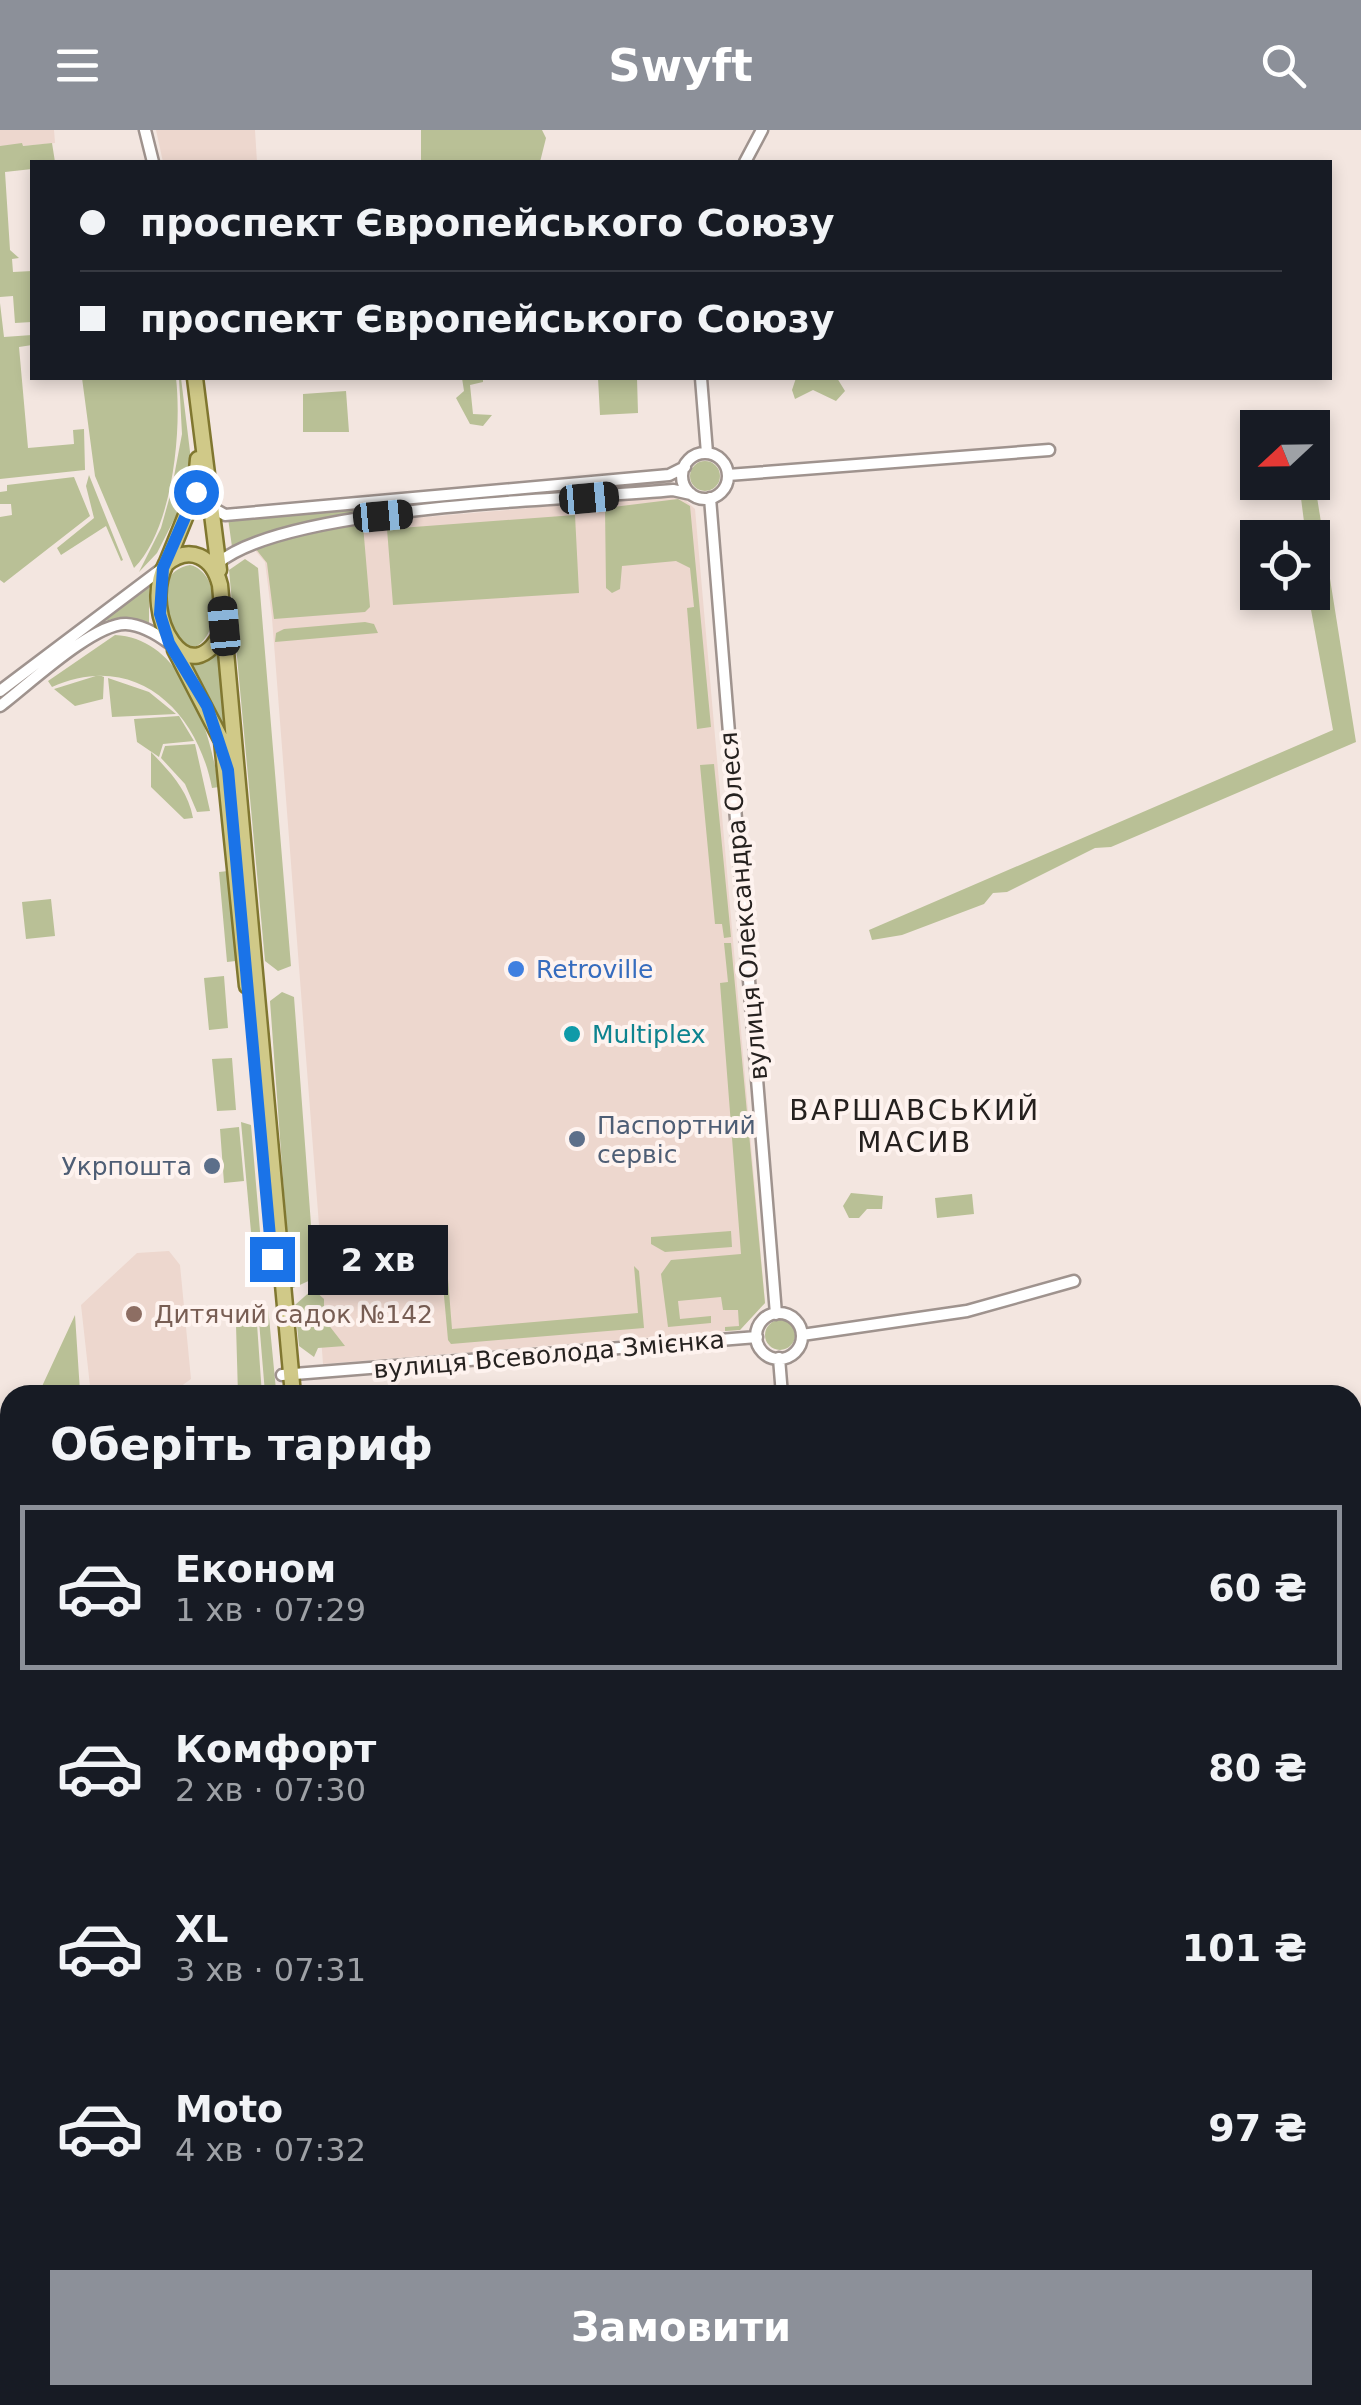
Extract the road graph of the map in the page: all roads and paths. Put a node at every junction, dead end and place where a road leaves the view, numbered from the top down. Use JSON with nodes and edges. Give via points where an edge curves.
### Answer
{"nodes":[{"id":1,"x":145,"y":130,"type":"edge"},
{"id":2,"x":762,"y":130,"type":"edge"},
{"id":3,"x":152,"y":160,"type":"edge"},
{"id":4,"x":746,"y":160,"type":"edge"},
{"id":5,"x":194,"y":380,"type":"edge"},
{"id":6,"x":701,"y":380,"type":"edge"},
{"id":7,"x":200,"y":414,"type":"junction"},
{"id":8,"x":1049,"y":450,"type":"dead end"},
{"id":9,"x":706,"y":453,"type":"junction"},
{"id":10,"x":684,"y":467,"type":"junction"},
{"id":11,"x":728,"y":475,"type":"junction"},
{"id":12,"x":691,"y":494,"type":"junction"},
{"id":13,"x":710,"y":498,"type":"junction"},
{"id":14,"x":211,"y":507,"type":"junction"},
{"id":15,"x":218,"y":563,"type":"junction"},
{"id":16,"x":164,"y":566,"type":"junction"},
{"id":17,"x":220,"y":584,"type":"junction"},
{"id":18,"x":224,"y":626,"type":"junction"},
{"id":19,"x":171,"y":645,"type":"junction"},
{"id":20,"x":0,"y":691,"type":"edge"},
{"id":21,"x":0,"y":706,"type":"edge"},
{"id":22,"x":1074,"y":1281,"type":"dead end"},
{"id":23,"x":776,"y":1314,"type":"junction"},
{"id":24,"x":802,"y":1335,"type":"junction"},
{"id":25,"x":757,"y":1338,"type":"junction"},
{"id":26,"x":779,"y":1358,"type":"junction"},
{"id":27,"x":287,"y":1375,"type":"junction"},
{"id":28,"x":286,"y":1385,"type":"edge"},
{"id":29,"x":290,"y":1385,"type":"edge"},
{"id":30,"x":781,"y":1385,"type":"edge"},
{"id":31,"x":0,"y":1860,"type":"edge"},
{"id":32,"x":0,"y":1918,"type":"edge"}],
"edges":[{"from":1,"to":3,"type":"street"},
{"from":2,"to":4,"type":"street"},
{"from":5,"to":7,"type":"main road"},
{"from":6,"to":9,"type":"street"},
{"from":7,"to":14,"type":"main road"},
{"from":7,"to":16,"type":"main road","via":[[196,492]]},
{"from":8,"to":11,"type":"street"},
{"from":9,"to":10,"type":"street"},
{"from":9,"to":11,"type":"street","via":[[721,459]]},
{"from":10,"to":12,"type":"street"},
{"from":10,"to":14,"type":"street","via":[[669,476],[226,514]]},
{"from":11,"to":13,"type":"street","via":[[725,488]]},
{"from":12,"to":13,"type":"street"},
{"from":12,"to":15,"type":"street","via":[[673,490],[310,526]]},
{"from":13,"to":23,"type":"street","name":"вулиця Олександра Олеся"},
{"from":14,"to":15,"type":"main road"},
{"from":15,"to":17,"type":"main road"},
{"from":16,"to":17,"type":"main road","via":[[180,555],[202,556]]},
{"from":16,"to":19,"type":"main road","via":[[158,596]]},
{"from":16,"to":20,"type":"street"},
{"from":17,"to":18,"type":"main road"},
{"from":18,"to":19,"type":"main road","via":[[203,653],[184,654]]},
{"from":18,"to":27,"type":"main road"},
{"from":19,"to":21,"type":"street","via":[[144,629],[114,626]]},
{"from":19,"to":27,"type":"main road","via":[[207,706],[228,770]]},
{"from":22,"to":24,"type":"street","via":[[967,1311]]},
{"from":23,"to":24,"type":"street","via":[[795,1319]]},
{"from":23,"to":25,"type":"street","via":[[762,1321]]},
{"from":24,"to":26,"type":"street","via":[[795,1352]]},
{"from":25,"to":26,"type":"street","via":[[765,1354]]},
{"from":25,"to":27,"type":"street","name":"вулиця Всеволода Змієнка"},
{"from":26,"to":30,"type":"street"},
{"from":27,"to":28,"type":"main road"},
{"from":27,"to":29,"type":"main road"},
{"from":31,"to":32,"type":"street"}]}
